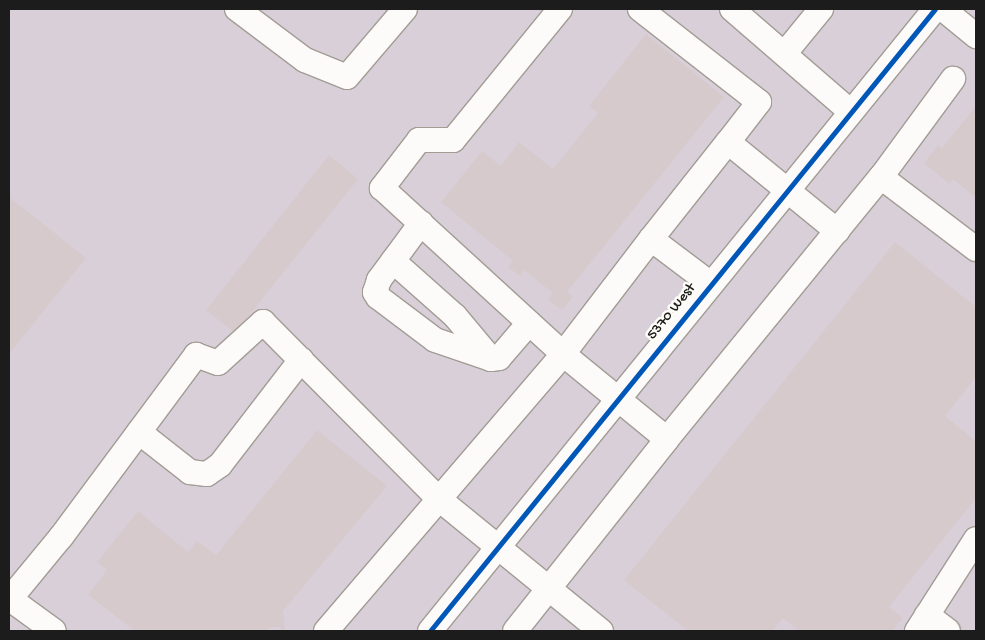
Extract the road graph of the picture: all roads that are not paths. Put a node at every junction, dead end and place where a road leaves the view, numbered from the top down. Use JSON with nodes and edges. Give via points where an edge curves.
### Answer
{"nodes":[{"id":1,"x":237,"y":9,"type":"edge"},
{"id":2,"x":405,"y":9,"type":"edge"},
{"id":3,"x":560,"y":9,"type":"edge"},
{"id":4,"x":640,"y":9,"type":"edge"},
{"id":5,"x":732,"y":9,"type":"edge"},
{"id":6,"x":821,"y":9,"type":"edge"},
{"id":7,"x":935,"y":9,"type":"edge"},
{"id":8,"x":943,"y":9,"type":"edge"},
{"id":9,"x":976,"y":36,"type":"edge"},
{"id":10,"x":785,"y":53,"type":"junction"},
{"id":11,"x":953,"y":79,"type":"dead end"},
{"id":12,"x":851,"y":112,"type":"junction"},
{"id":13,"x":728,"y":142,"type":"junction"},
{"id":14,"x":881,"y":177,"type":"junction"},
{"id":15,"x":788,"y":190,"type":"junction"},
{"id":16,"x":420,"y":223,"type":"junction"},
{"id":17,"x":837,"y":231,"type":"junction"},
{"id":18,"x":651,"y":239,"type":"junction"},
{"id":19,"x":976,"y":249,"type":"edge"},
{"id":20,"x":393,"y":261,"type":"junction"},
{"id":21,"x":711,"y":284,"type":"junction"},
{"id":22,"x":529,"y":323,"type":"junction"},
{"id":23,"x":563,"y":354,"type":"junction"},
{"id":24,"x":491,"y":359,"type":"junction"},
{"id":25,"x":300,"y":360,"type":"junction"},
{"id":26,"x":617,"y":400,"type":"junction"},
{"id":27,"x":139,"y":432,"type":"junction"},
{"id":28,"x":667,"y":439,"type":"junction"},
{"id":29,"x":439,"y":499,"type":"junction"},
{"id":30,"x":976,"y":539,"type":"edge"},
{"id":31,"x":499,"y":546,"type":"junction"},
{"id":32,"x":969,"y":566,"type":"edge"},
{"id":33,"x":548,"y":590,"type":"junction"},
{"id":34,"x":9,"y":599,"type":"edge"},
{"id":35,"x":922,"y":623,"type":"edge"},
{"id":36,"x":54,"y":631,"type":"edge"},
{"id":37,"x":326,"y":631,"type":"edge"},
{"id":38,"x":430,"y":631,"type":"edge"},
{"id":39,"x":515,"y":631,"type":"edge"},
{"id":40,"x":602,"y":631,"type":"edge"},
{"id":41,"x":948,"y":631,"type":"edge"}],
"edges":[{"from":1,"to":2,"type":"street","via":[[305,60],[347,77]]},
{"from":3,"to":16,"type":"street","via":[[453,140],[420,140],[382,188]]},
{"from":4,"to":13,"type":"street","via":[[759,102]]},
{"from":5,"to":10,"type":"street"},
{"from":6,"to":10,"type":"street"},
{"from":7,"to":12,"type":"street","name":"5370 West"},
{"from":8,"to":9,"type":"street"},
{"from":10,"to":12,"type":"street"},
{"from":11,"to":14,"type":"street"},
{"from":12,"to":15,"type":"street","name":"5370 West"},
{"from":13,"to":15,"type":"street"},
{"from":13,"to":18,"type":"street"},
{"from":14,"to":17,"type":"street"},
{"from":14,"to":19,"type":"street"},
{"from":15,"to":17,"type":"street"},
{"from":15,"to":21,"type":"street","name":"5370 West"},
{"from":16,"to":20,"type":"street"},
{"from":16,"to":22,"type":"street"},
{"from":17,"to":28,"type":"street"},
{"from":18,"to":21,"type":"street"},
{"from":18,"to":23,"type":"street"},
{"from":20,"to":24,"type":"street","via":[[455,316]]},
{"from":20,"to":24,"type":"street","via":[[376,286],[378,297],[435,340]]},
{"from":21,"to":26,"type":"street","name":"5370 West"},
{"from":22,"to":23,"type":"street"},
{"from":22,"to":24,"type":"street","via":[[499,358]]},
{"from":23,"to":26,"type":"street"},
{"from":23,"to":29,"type":"street"},
{"from":25,"to":27,"type":"street","via":[[220,465],[207,474],[190,472]]},
{"from":25,"to":27,"type":"street","via":[[263,322],[218,363],[196,355]]},
{"from":25,"to":29,"type":"street"},
{"from":26,"to":28,"type":"street"},
{"from":26,"to":31,"type":"street","name":"5370 West"},
{"from":27,"to":34,"type":"street"},
{"from":28,"to":33,"type":"street"},
{"from":29,"to":31,"type":"street"},
{"from":29,"to":37,"type":"street"},
{"from":30,"to":32,"type":"street"},
{"from":31,"to":33,"type":"street"},
{"from":31,"to":38,"type":"street","name":"5370 West"},
{"from":32,"to":35,"type":"street"},
{"from":33,"to":39,"type":"street"},
{"from":33,"to":40,"type":"street"},
{"from":34,"to":36,"type":"street"},
{"from":35,"to":41,"type":"street"}]}
